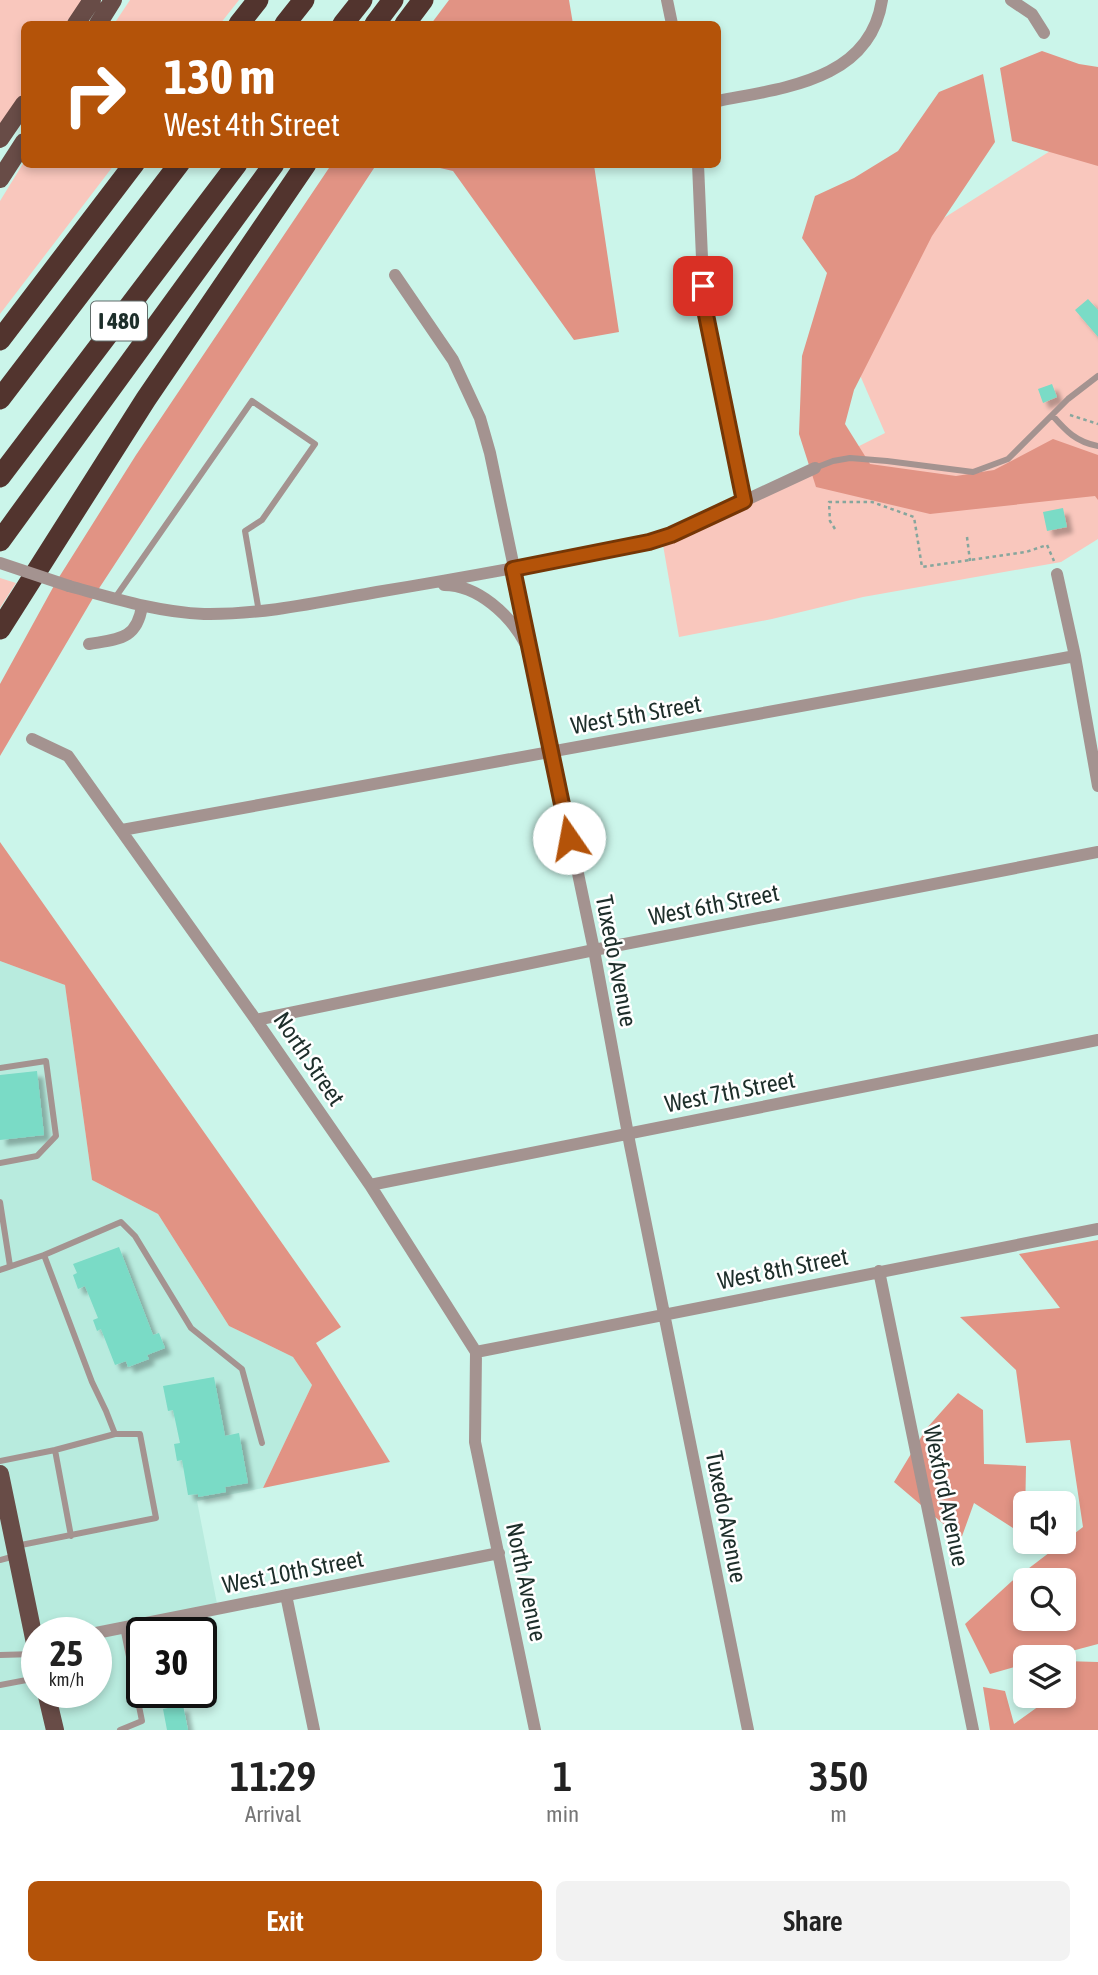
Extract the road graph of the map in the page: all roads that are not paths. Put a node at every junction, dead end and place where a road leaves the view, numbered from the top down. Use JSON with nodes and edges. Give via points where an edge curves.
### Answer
{"nodes":[{"id":1,"x":92,"y":0,"type":"edge"},
{"id":2,"x":113,"y":0,"type":"edge"},
{"id":3,"x":258,"y":0,"type":"edge"},
{"id":4,"x":304,"y":0,"type":"edge"},
{"id":5,"x":362,"y":0,"type":"edge"},
{"id":6,"x":393,"y":0,"type":"edge"},
{"id":7,"x":423,"y":0,"type":"edge"},
{"id":8,"x":667,"y":0,"type":"edge"},
{"id":9,"x":882,"y":0,"type":"edge"},
{"id":10,"x":1011,"y":0,"type":"edge"},
{"id":11,"x":78,"y":21,"type":"edge"},
{"id":12,"x":100,"y":21,"type":"edge"},
{"id":13,"x":241,"y":21,"type":"edge"},
{"id":14,"x":287,"y":21,"type":"edge"},
{"id":15,"x":345,"y":21,"type":"edge"},
{"id":16,"x":377,"y":21,"type":"edge"},
{"id":17,"x":407,"y":21,"type":"edge"},
{"id":18,"x":671,"y":21,"type":"edge"},
{"id":19,"x":1044,"y":33,"type":"dead end"},
{"id":20,"x":721,"y":100,"type":"edge"},
{"id":21,"x":21,"y":108,"type":"edge"},
{"id":22,"x":0,"y":139,"type":"edge"},
{"id":23,"x":21,"y":147,"type":"edge"},
{"id":24,"x":131,"y":168,"type":"edge"},
{"id":25,"x":176,"y":168,"type":"edge"},
{"id":26,"x":234,"y":168,"type":"edge"},
{"id":27,"x":271,"y":168,"type":"edge"},
{"id":28,"x":303,"y":168,"type":"edge"},
{"id":29,"x":698,"y":168,"type":"edge"},
{"id":30,"x":0,"y":180,"type":"edge"},
{"id":31,"x":395,"y":275,"type":"dead end"},
{"id":32,"x":0,"y":340,"type":"edge"},
{"id":33,"x":1098,"y":376,"type":"edge"},
{"id":34,"x":0,"y":399,"type":"edge"},
{"id":35,"x":1052,"y":415,"type":"junction"},
{"id":36,"x":1098,"y":446,"type":"edge"},
{"id":37,"x":814,"y":468,"type":"joint"},
{"id":38,"x":0,"y":477,"type":"edge"},
{"id":39,"x":744,"y":501,"type":"junction"},
{"id":40,"x":0,"y":541,"type":"edge"},
{"id":41,"x":0,"y":563,"type":"edge"},
{"id":42,"x":513,"y":569,"type":"junction"},
{"id":43,"x":1057,"y":570,"type":"road end"},
{"id":44,"x":426,"y":584,"type":"junction"},
{"id":45,"x":114,"y":598,"type":"junction"},
{"id":46,"x":142,"y":606,"type":"junction"},
{"id":47,"x":259,"y":612,"type":"junction"},
{"id":48,"x":0,"y":628,"type":"edge"},
{"id":49,"x":89,"y":644,"type":"dead end"},
{"id":50,"x":1075,"y":656,"type":"junction"},
{"id":51,"x":531,"y":659,"type":"junction"},
{"id":52,"x":33,"y":739,"type":"dead end"},
{"id":53,"x":551,"y":752,"type":"junction"},
{"id":54,"x":1098,"y":786,"type":"edge"},
{"id":55,"x":122,"y":830,"type":"junction"},
{"id":56,"x":1098,"y":852,"type":"edge"},
{"id":57,"x":594,"y":950,"type":"junction"},
{"id":58,"x":257,"y":1020,"type":"junction"},
{"id":59,"x":1098,"y":1040,"type":"edge"},
{"id":60,"x":0,"y":1068,"type":"edge"},
{"id":61,"x":628,"y":1133,"type":"junction"},
{"id":62,"x":0,"y":1163,"type":"edge"},
{"id":63,"x":370,"y":1185,"type":"junction"},
{"id":64,"x":0,"y":1202,"type":"edge"},
{"id":65,"x":1098,"y":1229,"type":"edge"},
{"id":66,"x":44,"y":1255,"type":"junction"},
{"id":67,"x":10,"y":1266,"type":"junction"},
{"id":68,"x":0,"y":1270,"type":"edge"},
{"id":69,"x":879,"y":1271,"type":"junction"},
{"id":70,"x":663,"y":1314,"type":"junction"},
{"id":71,"x":476,"y":1352,"type":"junction"},
{"id":72,"x":115,"y":1434,"type":"junction"},
{"id":73,"x":262,"y":1443,"type":"dead end"},
{"id":74,"x":55,"y":1450,"type":"junction"},
{"id":75,"x":0,"y":1461,"type":"edge"},
{"id":76,"x":0,"y":1474,"type":"edge"},
{"id":77,"x":71,"y":1536,"type":"junction"},
{"id":78,"x":499,"y":1553,"type":"junction"},
{"id":79,"x":10,"y":1554,"type":"edge"},
{"id":80,"x":286,"y":1595,"type":"junction"},
{"id":81,"x":27,"y":1617,"type":"edge"},
{"id":82,"x":123,"y":1628,"type":"junction"},
{"id":83,"x":112,"y":1630,"type":"edge"},
{"id":84,"x":21,"y":1652,"type":"edge"},
{"id":85,"x":0,"y":1655,"type":"edge"},
{"id":86,"x":21,"y":1681,"type":"edge"},
{"id":87,"x":0,"y":1685,"type":"edge"},
{"id":88,"x":50,"y":1708,"type":"edge"},
{"id":89,"x":55,"y":1730,"type":"edge"},
{"id":90,"x":120,"y":1730,"type":"edge"},
{"id":91,"x":313,"y":1730,"type":"edge"},
{"id":92,"x":535,"y":1730,"type":"edge"},
{"id":93,"x":748,"y":1730,"type":"edge"},
{"id":94,"x":973,"y":1730,"type":"edge"}],
"edges":[{"from":1,"to":11,"type":"main road"},
{"from":2,"to":12,"type":"main road"},
{"from":3,"to":13,"type":"highway"},
{"from":4,"to":14,"type":"highway"},
{"from":5,"to":15,"type":"highway"},
{"from":6,"to":16,"type":"highway"},
{"from":7,"to":17,"type":"highway"},
{"from":8,"to":18,"type":"street"},
{"from":9,"to":20,"type":"street","via":[[880,16],[866,39],[850,59],[828,74]]},
{"from":10,"to":19,"type":"street","via":[[1032,14]]},
{"from":21,"to":22,"type":"main road"},
{"from":23,"to":30,"type":"main road"},
{"from":24,"to":32,"type":"highway"},
{"from":25,"to":34,"type":"highway","number":"I 480"},
{"from":26,"to":38,"type":"highway","number":"I 480"},
{"from":27,"to":40,"type":"highway"},
{"from":28,"to":48,"type":"highway","via":[[188,335]]},
{"from":29,"to":39,"type":"street","via":[[704,305]]},
{"from":31,"to":42,"type":"street","name":"Tuxedo Avenue","via":[[453,360],[480,418]]},
{"from":33,"to":35,"type":"lane"},
{"from":35,"to":36,"type":"lane","via":[[1073,438]]},
{"from":35,"to":37,"type":"lane","via":[[1008,459],[974,472],[850,458]]},
{"from":37,"to":39,"type":"street"},
{"from":39,"to":42,"type":"street","via":[[649,542]]},
{"from":41,"to":45,"type":"street","bridge":true},
{"from":42,"to":44,"type":"street"},
{"from":42,"to":51,"type":"street","name":"Tuxedo Avenue"},
{"from":43,"to":50,"type":"street"},
{"from":44,"to":47,"type":"street"},
{"from":44,"to":51,"type":"street","via":[[450,585],[493,605],[510,619]]},
{"from":45,"to":46,"type":"street"},
{"from":45,"to":47,"type":"lane","via":[[252,401],[316,444],[262,520],[245,531]]},
{"from":46,"to":47,"type":"street","via":[[202,614]]},
{"from":46,"to":49,"type":"street","via":[[136,627],[127,636]]},
{"from":50,"to":53,"type":"street","name":"West 5th Street"},
{"from":50,"to":54,"type":"street"},
{"from":51,"to":53,"type":"street","name":"Tuxedo Avenue"},
{"from":52,"to":55,"type":"street","name":"North Street","via":[[68,756]]},
{"from":53,"to":55,"type":"street","name":"West 5th Street"},
{"from":53,"to":57,"type":"street","name":"Tuxedo Avenue"},
{"from":55,"to":58,"type":"street","name":"North Street"},
{"from":56,"to":57,"type":"street","name":"West 6th Street"},
{"from":57,"to":58,"type":"street","name":"West 6th Street"},
{"from":57,"to":61,"type":"street","name":"Tuxedo Avenue"},
{"from":58,"to":63,"type":"street","name":"North Street"},
{"from":59,"to":61,"type":"street","name":"West 7th Street"},
{"from":60,"to":62,"type":"lane","via":[[46,1061],[56,1136],[37,1156]]},
{"from":61,"to":63,"type":"street","name":"West 7th Street"},
{"from":61,"to":70,"type":"street","name":"Tuxedo Avenue"},
{"from":63,"to":71,"type":"street","name":"North Street"},
{"from":64,"to":67,"type":"lane"},
{"from":65,"to":69,"type":"street","name":"West 8th Street"},
{"from":66,"to":67,"type":"lane"},
{"from":66,"to":72,"type":"lane"},
{"from":66,"to":73,"type":"lane","via":[[121,1222],[135,1236],[191,1328],[242,1369]]},
{"from":67,"to":68,"type":"lane"},
{"from":69,"to":70,"type":"street","name":"West 8th Street"},
{"from":69,"to":94,"type":"street","name":"Wexford Avenue"},
{"from":70,"to":71,"type":"street","name":"West 8th Street"},
{"from":70,"to":93,"type":"street","name":"Tuxedo Avenue"},
{"from":71,"to":78,"type":"street","name":"North Avenue","via":[[475,1442]]},
{"from":72,"to":74,"type":"lane"},
{"from":72,"to":77,"type":"lane","via":[[140,1434],[156,1518]]},
{"from":74,"to":75,"type":"lane"},
{"from":74,"to":77,"type":"lane"},
{"from":76,"to":79,"type":"main road"},
{"from":77,"to":79,"type":"lane"},
{"from":78,"to":80,"type":"street","name":"West 10th Street"},
{"from":78,"to":92,"type":"street","name":"North Avenue"},
{"from":79,"to":81,"type":"main road"},
{"from":80,"to":82,"type":"street","name":"West 10th Street"},
{"from":80,"to":91,"type":"street"},
{"from":82,"to":83,"type":"street","name":"West 10th Street"},
{"from":82,"to":90,"type":"lane","via":[[142,1721]]},
{"from":84,"to":85,"type":"lane"},
{"from":86,"to":87,"type":"lane"},
{"from":88,"to":89,"type":"main road"}]}
